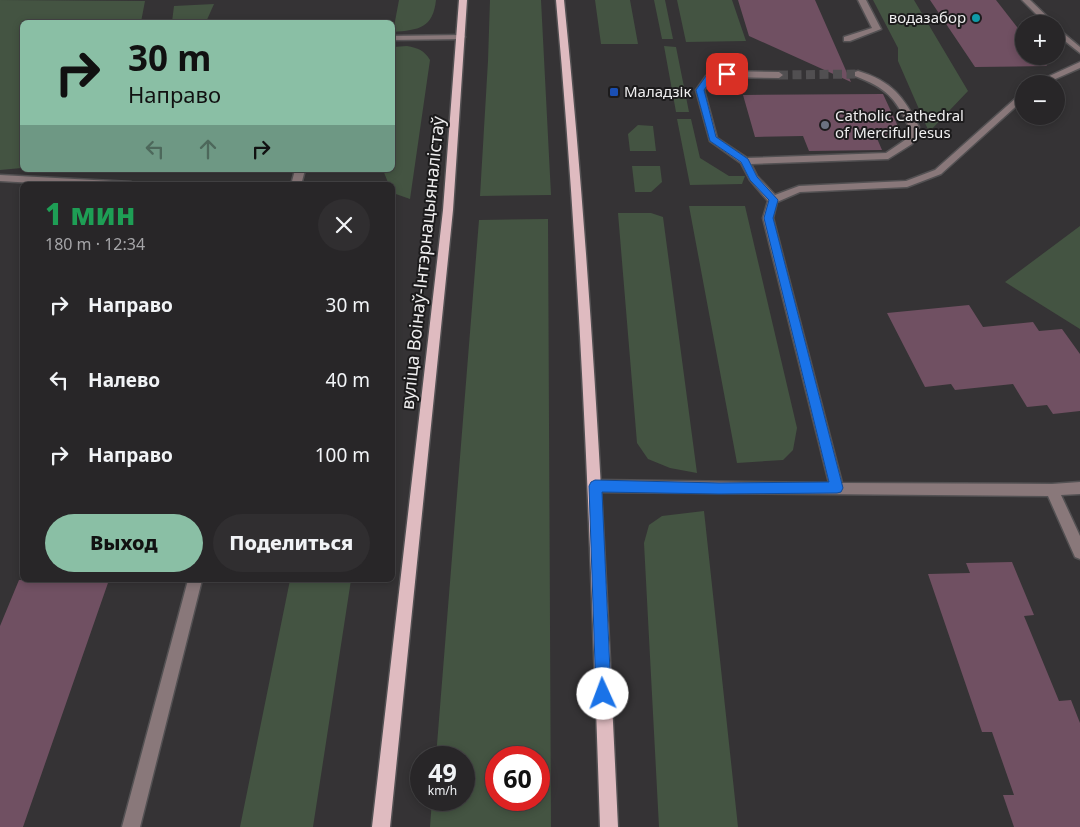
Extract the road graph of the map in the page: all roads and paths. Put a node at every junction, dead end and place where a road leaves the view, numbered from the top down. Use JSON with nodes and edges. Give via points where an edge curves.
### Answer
{"nodes":[{"id":1,"x":463,"y":0,"type":"edge"},
{"id":2,"x":560,"y":0,"type":"edge"},
{"id":3,"x":862,"y":0,"type":"edge"},
{"id":4,"x":1026,"y":0,"type":"edge"},
{"id":5,"x":1042,"y":15,"type":"edge"},
{"id":6,"x":461,"y":37,"type":"junction"},
{"id":7,"x":1065,"y":37,"type":"edge"},
{"id":8,"x":395,"y":38,"type":"edge"},
{"id":9,"x":847,"y":39,"type":"dead end"},
{"id":10,"x":1080,"y":51,"type":"edge"},
{"id":11,"x":1080,"y":65,"type":"edge"},
{"id":12,"x":858,"y":74,"type":"tunnel mouth"},
{"id":13,"x":779,"y":75,"type":"tunnel mouth"},
{"id":14,"x":1057,"y":75,"type":"edge"},
{"id":15,"x":1015,"y":102,"type":"edge"},
{"id":16,"x":745,"y":161,"type":"junction"},
{"id":17,"x":0,"y":178,"type":"edge"},
{"id":18,"x":47,"y":182,"type":"edge"},
{"id":19,"x":773,"y":200,"type":"junction"},
{"id":20,"x":595,"y":486,"type":"junction"},
{"id":21,"x":837,"y":488,"type":"junction"},
{"id":22,"x":1080,"y":488,"type":"edge"},
{"id":23,"x":1052,"y":490,"type":"junction"},
{"id":24,"x":1080,"y":552,"type":"edge"},
{"id":25,"x":194,"y":582,"type":"edge"},
{"id":26,"x":132,"y":827,"type":"edge"},
{"id":27,"x":381,"y":827,"type":"edge"},
{"id":28,"x":609,"y":827,"type":"edge"}],
"edges":[{"from":1,"to":6,"type":"main road","name":"вуліца Воінаў-Інтэрнацыяналістаў"},
{"from":2,"to":20,"type":"main road"},
{"from":3,"to":9,"type":"lane","via":[[877,29]]},
{"from":4,"to":5,"type":"lane"},
{"from":6,"to":8,"type":"lane"},
{"from":6,"to":27,"type":"main road","name":"вуліца Воінаў-Інтэрнацыяналістаў","via":[[448,210]]},
{"from":7,"to":10,"type":"lane"},
{"from":11,"to":14,"type":"lane"},
{"from":12,"to":16,"type":"lane","via":[[880,82],[900,98],[914,127],[909,142],[888,156]]},
{"from":13,"to":16,"type":"lane","via":[[727,74],[709,78],[700,90],[713,139]]},
{"from":15,"to":19,"type":"lane","via":[[938,172],[906,184],[799,188]]},
{"from":16,"to":19,"type":"lane","via":[[753,178]]},
{"from":17,"to":18,"type":"lane"},
{"from":19,"to":21,"type":"lane","via":[[768,218]]},
{"from":20,"to":21,"type":"lane"},
{"from":20,"to":28,"type":"main road"},
{"from":21,"to":23,"type":"lane"},
{"from":22,"to":23,"type":"lane"},
{"from":23,"to":24,"type":"lane"},
{"from":25,"to":26,"type":"lane"}]}
